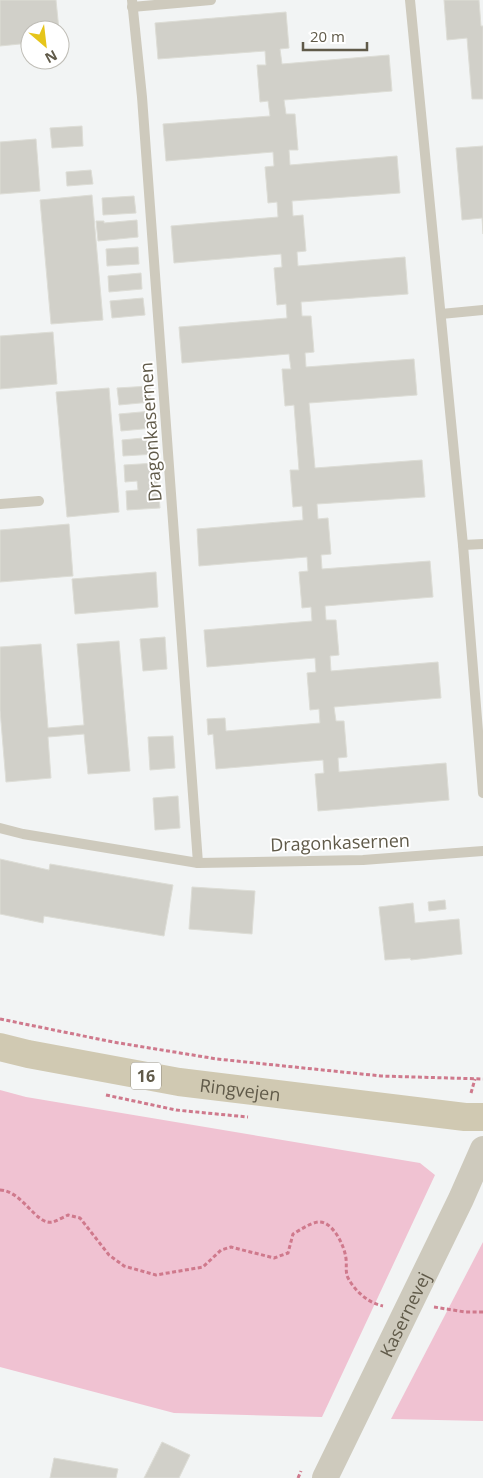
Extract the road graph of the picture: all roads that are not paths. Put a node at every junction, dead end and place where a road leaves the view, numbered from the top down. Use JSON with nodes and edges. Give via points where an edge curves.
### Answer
{"nodes":[{"id":1,"x":211,"y":0,"type":"edge"},
{"id":2,"x":410,"y":0,"type":"edge"},
{"id":3,"x":132,"y":3,"type":"edge"},
{"id":4,"x":483,"y":310,"type":"edge"},
{"id":5,"x":441,"y":314,"type":"junction"},
{"id":6,"x":39,"y":501,"type":"dead end"},
{"id":7,"x":0,"y":504,"type":"edge"},
{"id":8,"x":483,"y":544,"type":"edge"},
{"id":9,"x":463,"y":545,"type":"junction"},
{"id":10,"x":483,"y":793,"type":"edge"},
{"id":11,"x":0,"y":828,"type":"edge"},
{"id":12,"x":483,"y":851,"type":"edge"},
{"id":13,"x":198,"y":862,"type":"junction"},
{"id":14,"x":0,"y":1047,"type":"edge"},
{"id":15,"x":483,"y":1117,"type":"edge"},
{"id":16,"x":483,"y":1149,"type":"edge"},
{"id":17,"x":325,"y":1478,"type":"edge"}],
"edges":[{"from":1,"to":3,"type":"lane"},
{"from":2,"to":5,"type":"lane"},
{"from":3,"to":13,"type":"lane","name":"Dragonkasernen","via":[[143,107]]},
{"from":4,"to":5,"type":"lane"},
{"from":5,"to":9,"type":"lane"},
{"from":6,"to":7,"type":"lane"},
{"from":8,"to":9,"type":"lane"},
{"from":9,"to":10,"type":"lane"},
{"from":11,"to":13,"type":"lane","name":"Dragonkasernen"},
{"from":12,"to":13,"type":"lane","name":"Dragonkasernen","via":[[364,860]]},
{"from":14,"to":15,"type":"main road","name":"Ringvejen","number":"16","via":[[179,1082]]},
{"from":16,"to":17,"type":"street","name":"Kasernevej"}]}
